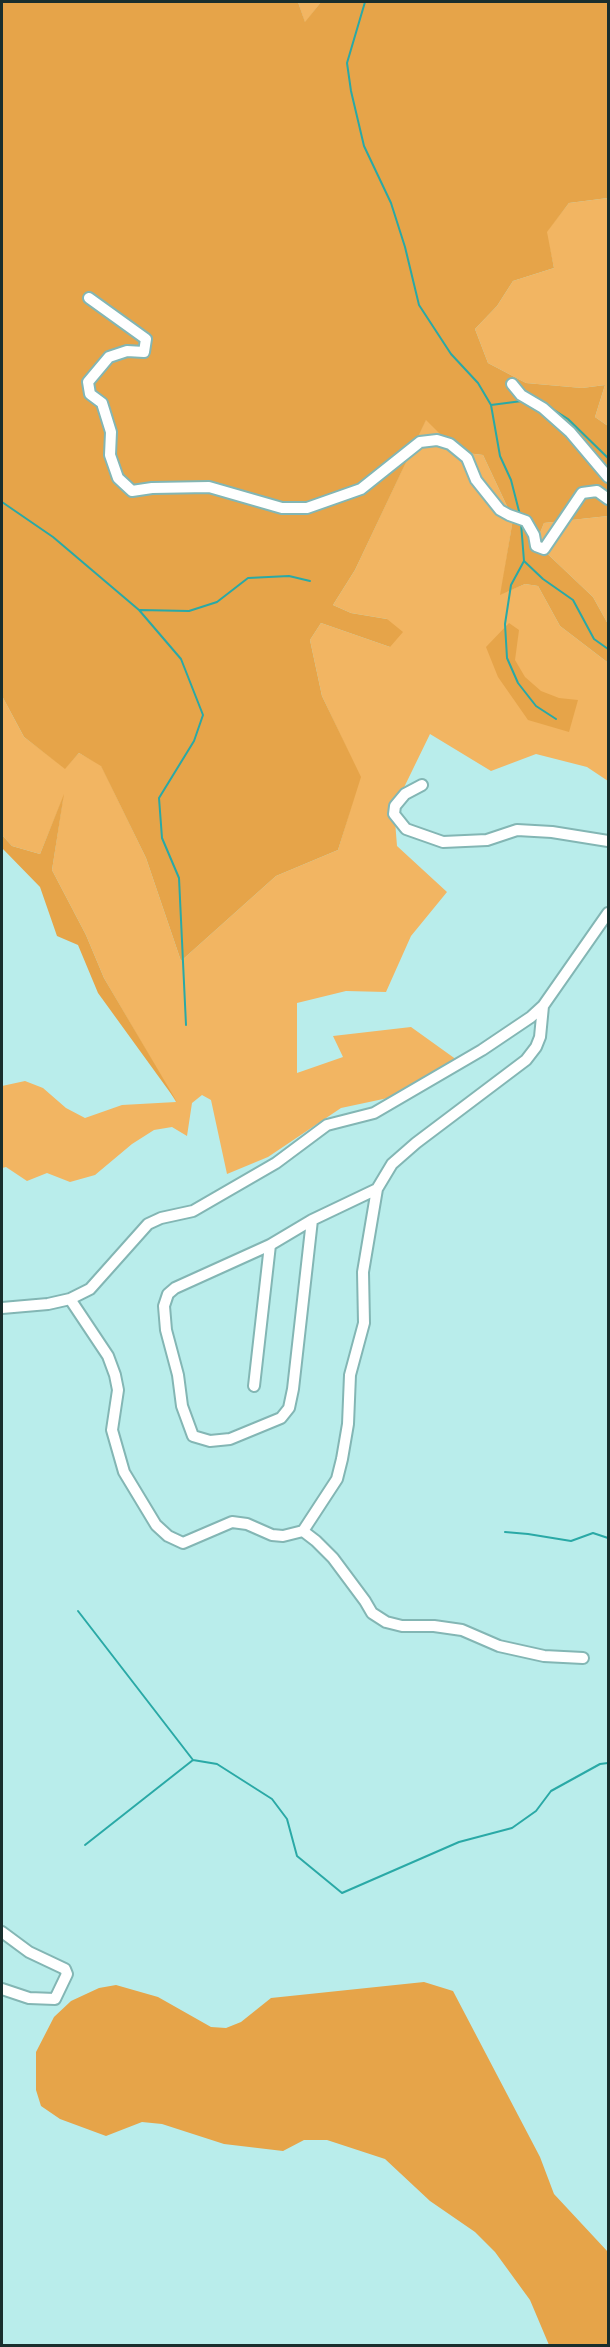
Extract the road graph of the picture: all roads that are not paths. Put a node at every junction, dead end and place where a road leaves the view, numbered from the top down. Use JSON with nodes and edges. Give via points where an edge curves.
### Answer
{"nodes":[{"id":1,"x":89,"y":297,"type":"dead end"},
{"id":2,"x":512,"y":384,"type":"dead end"},
{"id":3,"x":609,"y":477,"type":"edge"},
{"id":4,"x":609,"y":499,"type":"edge"},
{"id":5,"x":422,"y":785,"type":"dead end"},
{"id":6,"x":609,"y":841,"type":"edge"},
{"id":7,"x":609,"y":913,"type":"edge"},
{"id":8,"x":543,"y":1006,"type":"junction"},
{"id":9,"x":377,"y":1189,"type":"junction"},
{"id":10,"x":312,"y":1220,"type":"junction"},
{"id":11,"x":270,"y":1245,"type":"junction"},
{"id":12,"x":70,"y":1299,"type":"junction"},
{"id":13,"x":2,"y":1308,"type":"edge"},
{"id":14,"x":254,"y":1386,"type":"dead end"},
{"id":15,"x":303,"y":1531,"type":"junction"},
{"id":16,"x":584,"y":1658,"type":"dead end"},
{"id":17,"x":2,"y":1932,"type":"edge"},
{"id":18,"x":2,"y":1989,"type":"edge"}],
"edges":[{"from":1,"to":4,"type":"street","via":[[146,339],[144,352],[127,351],[109,357],[88,382],[90,394],[102,403],[105,412],[111,432],[110,456],[118,478],[132,491],[210,487],[282,508],[307,508],[361,489],[420,442],[437,440],[450,444],[466,458],[476,480],[500,510],[526,521],[536,546],[544,549],[582,493],[597,491]]},
{"from":2,"to":3,"type":"street","via":[[570,432]]},
{"from":5,"to":6,"type":"street","via":[[405,794],[394,806],[394,814],[406,829],[443,842],[488,840],[518,830]]},
{"from":7,"to":8,"type":"street"},
{"from":8,"to":9,"type":"street","via":[[540,1037],[526,1060],[416,1143],[392,1164]]},
{"from":8,"to":12,"type":"street","via":[[482,1050],[374,1113],[327,1125],[276,1163],[193,1211],[148,1224],[90,1288]]},
{"from":9,"to":10,"type":"street"},
{"from":9,"to":15,"type":"street","via":[[363,1272],[364,1323],[350,1375],[342,1458],[337,1479]]},
{"from":10,"to":11,"type":"street"},
{"from":10,"to":11,"type":"street","via":[[289,1408],[281,1418],[230,1439],[198,1438],[190,1430],[182,1406],[166,1330],[165,1300],[175,1288]]},
{"from":11,"to":14,"type":"street"},
{"from":12,"to":13,"type":"street"},
{"from":12,"to":15,"type":"street","via":[[108,1356],[118,1390],[114,1441],[124,1472],[156,1525],[183,1543],[232,1522],[272,1535]]},
{"from":15,"to":16,"type":"street","via":[[333,1558],[372,1613],[386,1622],[462,1630],[499,1647],[544,1656]]},
{"from":17,"to":18,"type":"street","via":[[29,1952],[65,1969],[67,1974],[55,1999],[29,1998]]}]}
